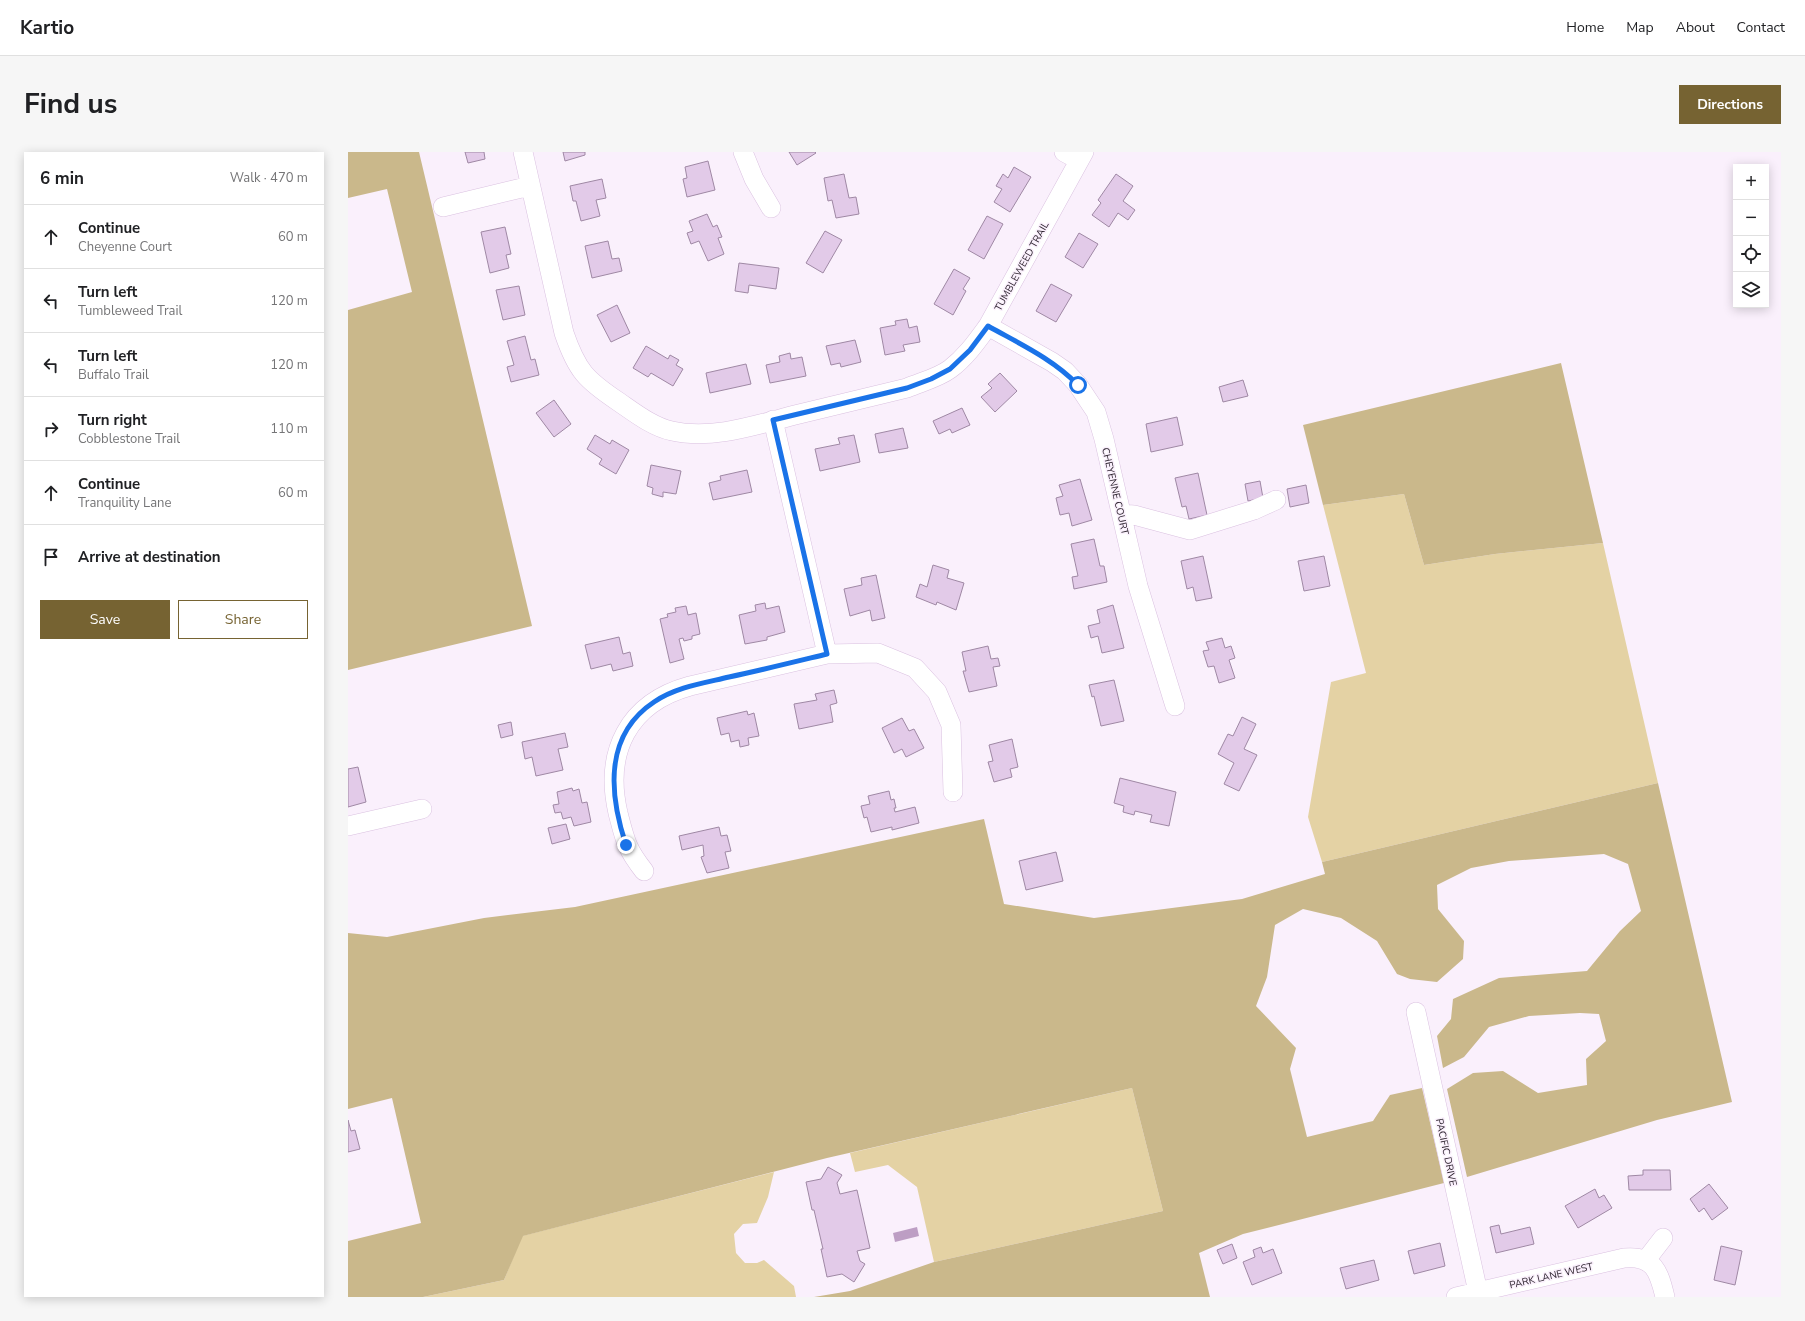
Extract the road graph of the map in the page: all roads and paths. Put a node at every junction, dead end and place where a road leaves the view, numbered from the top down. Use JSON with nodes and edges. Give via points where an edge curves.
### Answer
{"nodes":[{"id":1,"x":523,"y":152,"type":"edge"},
{"id":2,"x":743,"y":152,"type":"edge"},
{"id":3,"x":1076,"y":155,"type":"edge"},
{"id":4,"x":530,"y":186,"type":"junction"},
{"id":5,"x":443,"y":206,"type":"dead end"},
{"id":6,"x":770,"y":208,"type":"dead end"},
{"id":7,"x":988,"y":326,"type":"junction"},
{"id":8,"x":773,"y":420,"type":"junction"},
{"id":9,"x":1276,"y":500,"type":"dead end"},
{"id":10,"x":1122,"y":514,"type":"junction"},
{"id":11,"x":827,"y":654,"type":"junction"},
{"id":12,"x":1175,"y":706,"type":"dead end"},
{"id":13,"x":953,"y":792,"type":"dead end"},
{"id":14,"x":422,"y":809,"type":"dead end"},
{"id":15,"x":348,"y":826,"type":"edge"},
{"id":16,"x":644,"y":871,"type":"dead end"},
{"id":17,"x":1416,"y":1012,"type":"dead end"},
{"id":18,"x":1663,"y":1238,"type":"dead end"},
{"id":19,"x":1646,"y":1260,"type":"junction"},
{"id":20,"x":1478,"y":1292,"type":"junction"},
{"id":21,"x":1456,"y":1297,"type":"edge"},
{"id":22,"x":1665,"y":1297,"type":"edge"}],
"edges":[{"from":1,"to":4,"type":"street","name":"TUMBLEWEED TRAIL"},
{"from":2,"to":6,"type":"street","via":[[754,180]]},
{"from":3,"to":7,"type":"street","name":"TUMBLEWEED TRAIL"},
{"from":4,"to":5,"type":"street"},
{"from":4,"to":8,"type":"street","name":"TUMBLEWEED TRAIL","via":[[564,333],[577,365],[594,385],[627,408],[672,431],[713,433]]},
{"from":7,"to":8,"type":"street","name":"TUMBLEWEED TRAIL","via":[[970,350],[950,369],[931,379],[907,388]]},
{"from":7,"to":10,"type":"street","name":"CHEYENNE COURT","via":[[1065,371],[1088,398],[1096,412],[1104,439]]},
{"from":8,"to":11,"type":"street"},
{"from":9,"to":10,"type":"street","via":[[1254,510],[1190,530]]},
{"from":10,"to":12,"type":"street","name":"CHEYENNE COURT","via":[[1142,600]]},
{"from":11,"to":13,"type":"street","via":[[878,653],[914,668],[937,692],[952,725]]},
{"from":11,"to":16,"type":"street","via":[[676,690],[649,706],[632,722],[615,762],[614,793],[626,845]]},
{"from":14,"to":15,"type":"street"},
{"from":17,"to":20,"type":"street","name":"PACIFIC DRIVE"},
{"from":18,"to":19,"type":"street"},
{"from":19,"to":20,"type":"street","name":"PARK LANE WEST","via":[[1624,1258]]},
{"from":19,"to":22,"type":"street","via":[[1658,1271]]},
{"from":20,"to":21,"type":"street","name":"PARK LANE WEST"}]}
